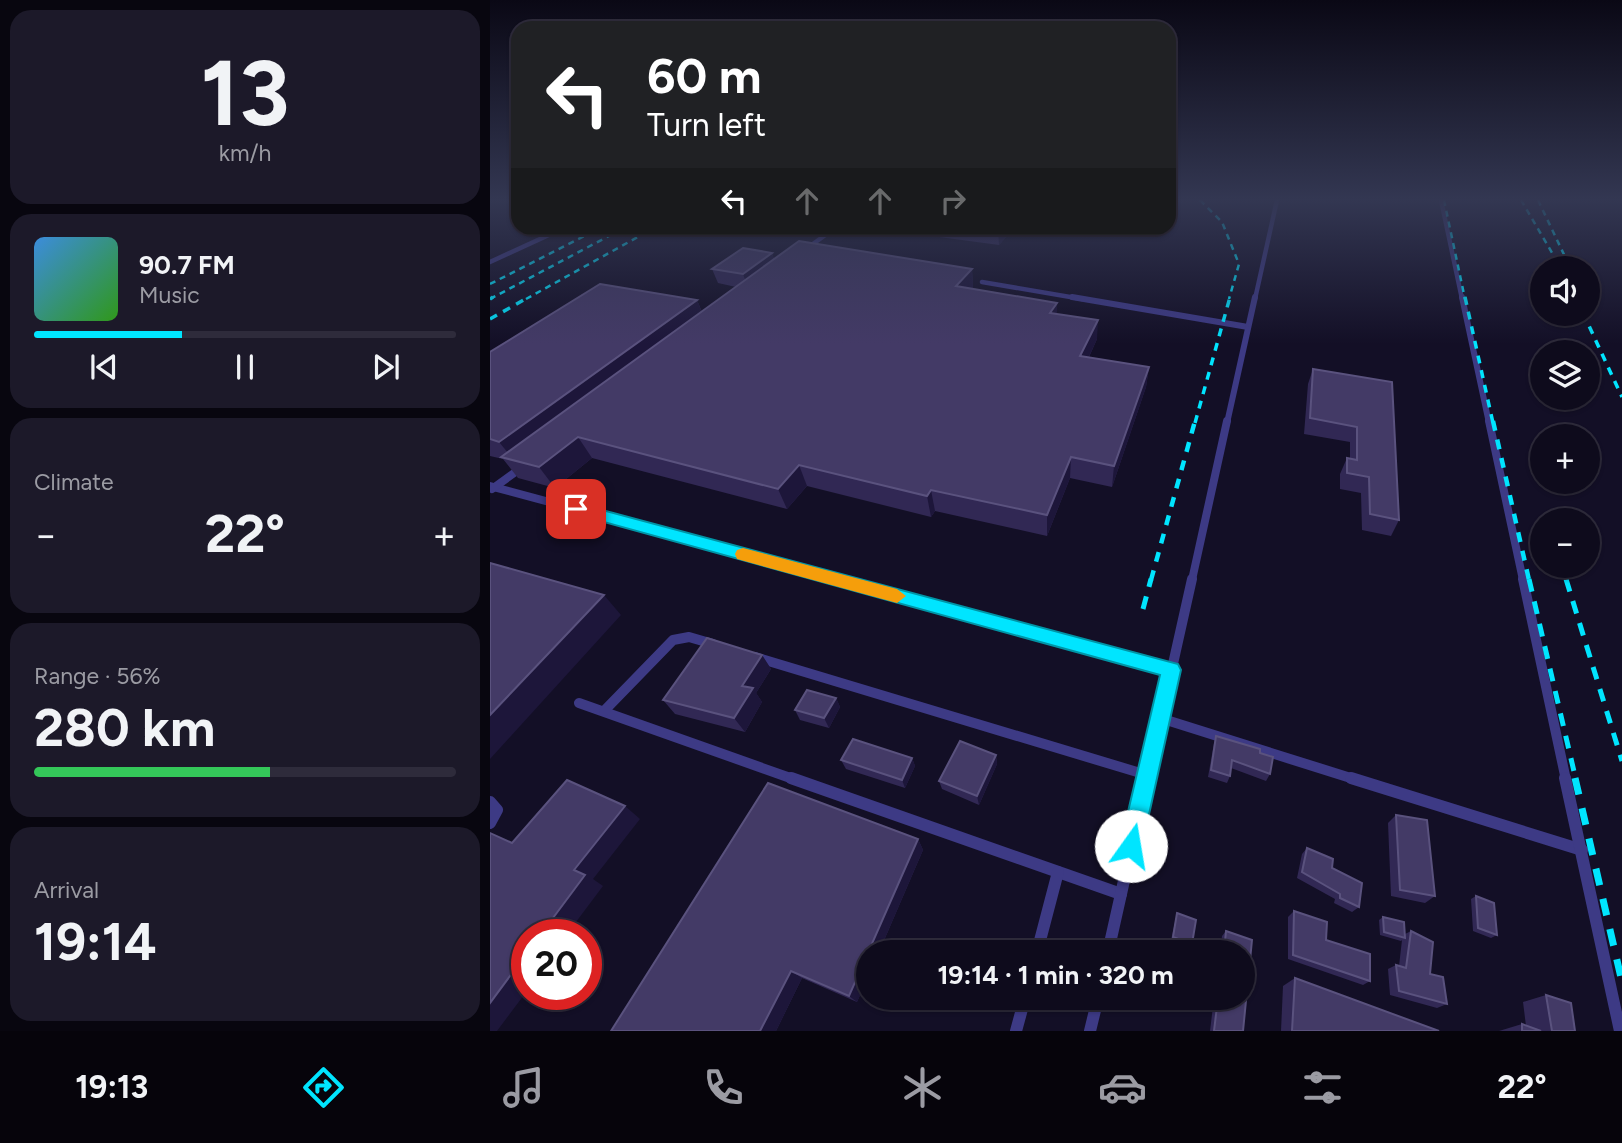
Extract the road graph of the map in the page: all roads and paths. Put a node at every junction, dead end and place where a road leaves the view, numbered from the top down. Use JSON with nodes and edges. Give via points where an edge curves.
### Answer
{"nodes":[{"id":1,"x":520,"y":248,"type":"edge"},
{"id":2,"x":809,"y":248,"type":"edge"},
{"id":3,"x":1266,"y":248,"type":"edge"},
{"id":4,"x":1451,"y":248,"type":"edge"},
{"id":5,"x":797,"y":257,"type":"edge"},
{"id":6,"x":490,"y":262,"type":"edge"},
{"id":7,"x":982,"y":282,"type":"dead end"},
{"id":8,"x":1248,"y":327,"type":"junction"},
{"id":9,"x":528,"y":463,"type":"edge"},
{"id":10,"x":492,"y":488,"type":"edge"},
{"id":11,"x":728,"y":649,"type":"edge"},
{"id":12,"x":741,"y":652,"type":"edge"},
{"id":13,"x":1171,"y":670,"type":"junction"},
{"id":14,"x":579,"y":703,"type":"dead end"},
{"id":15,"x":604,"y":711,"type":"junction"},
{"id":16,"x":1160,"y":718,"type":"junction"},
{"id":17,"x":1147,"y":775,"type":"junction"},
{"id":18,"x":490,"y":802,"type":"edge"},
{"id":19,"x":490,"y":823,"type":"edge"},
{"id":20,"x":1582,"y":850,"type":"junction"},
{"id":21,"x":1058,"y":872,"type":"junction"},
{"id":22,"x":1121,"y":894,"type":"junction"},
{"id":23,"x":1040,"y":940,"type":"edge"},
{"id":24,"x":1111,"y":940,"type":"edge"},
{"id":25,"x":1022,"y":1010,"type":"edge"},
{"id":26,"x":1095,"y":1010,"type":"edge"},
{"id":27,"x":1016,"y":1031,"type":"edge"},
{"id":28,"x":1090,"y":1031,"type":"edge"},
{"id":29,"x":1620,"y":1031,"type":"edge"}],
"edges":[{"from":1,"to":6,"type":"lane"},
{"from":2,"to":5,"type":"lane"},
{"from":3,"to":8,"type":"lane"},
{"from":4,"to":20,"type":"lane"},
{"from":7,"to":8,"type":"lane"},
{"from":8,"to":13,"type":"lane"},
{"from":9,"to":10,"type":"lane"},
{"from":10,"to":13,"type":"lane"},
{"from":11,"to":15,"type":"lane","via":[[689,637],[673,640]]},
{"from":12,"to":17,"type":"lane"},
{"from":13,"to":16,"type":"lane"},
{"from":14,"to":15,"type":"lane"},
{"from":15,"to":21,"type":"lane"},
{"from":16,"to":17,"type":"lane"},
{"from":16,"to":20,"type":"lane"},
{"from":17,"to":22,"type":"lane"},
{"from":18,"to":19,"type":"lane","via":[[497,810]]},
{"from":20,"to":29,"type":"lane"},
{"from":21,"to":22,"type":"lane"},
{"from":21,"to":23,"type":"lane"},
{"from":22,"to":24,"type":"lane"},
{"from":25,"to":27,"type":"lane"},
{"from":26,"to":28,"type":"lane"}]}
